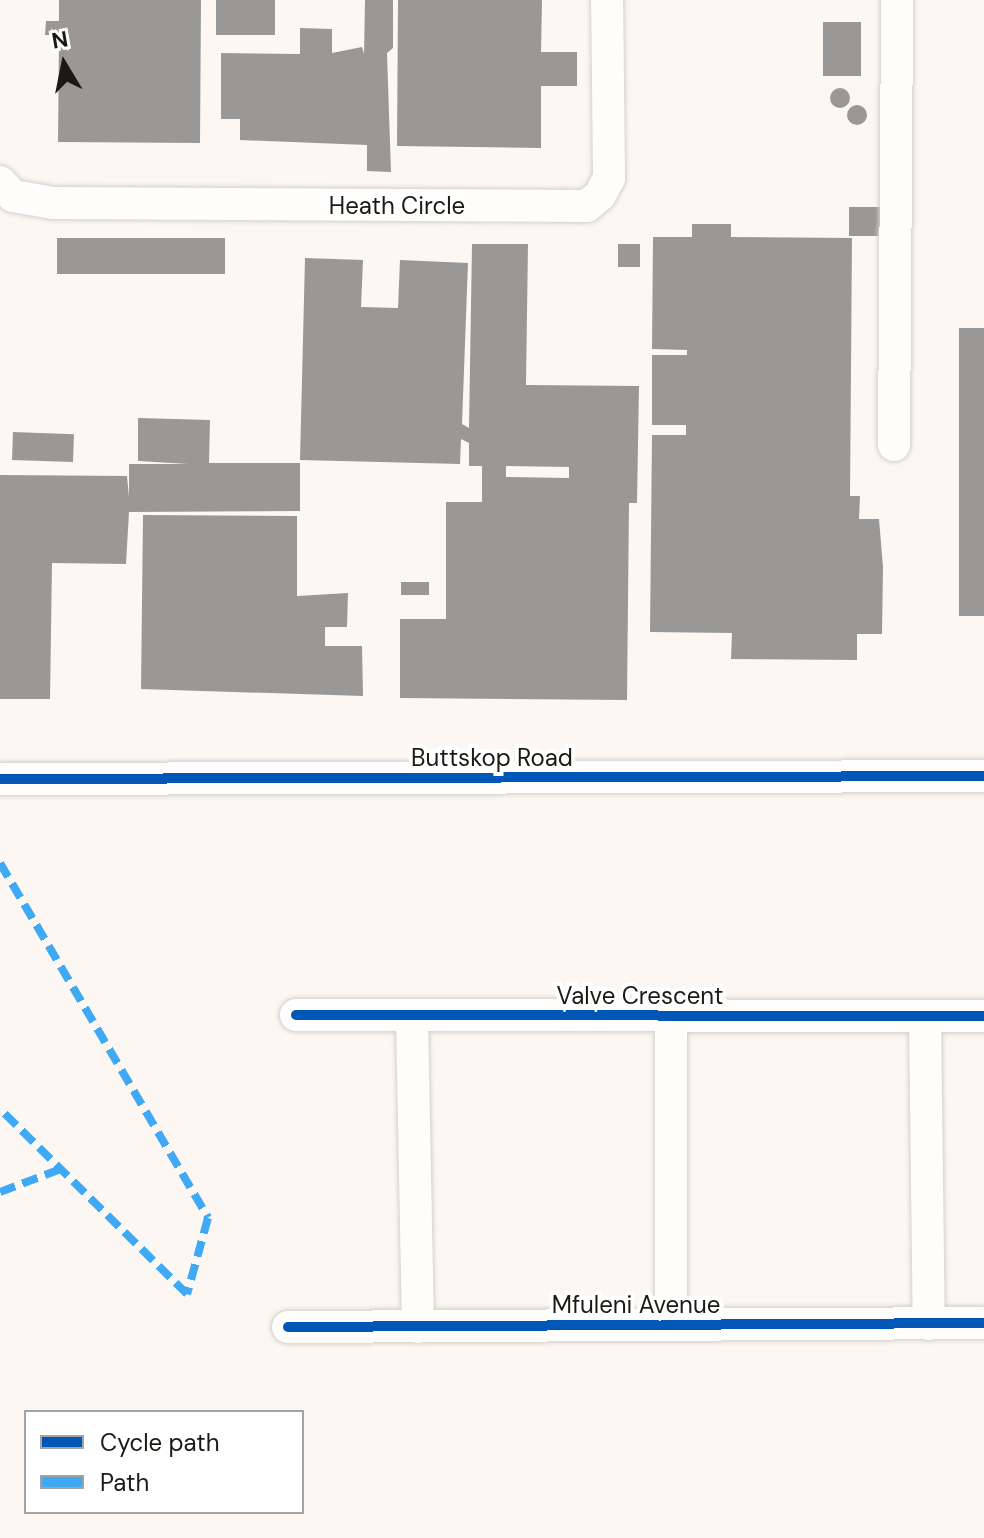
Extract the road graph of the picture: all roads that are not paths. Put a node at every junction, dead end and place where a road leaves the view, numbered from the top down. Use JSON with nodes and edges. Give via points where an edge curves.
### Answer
{"nodes":[{"id":1,"x":607,"y":0,"type":"edge"},
{"id":2,"x":897,"y":0,"type":"edge"},
{"id":3,"x":0,"y":182,"type":"edge"},
{"id":4,"x":894,"y":445,"type":"dead end"},
{"id":5,"x":984,"y":776,"type":"edge"},
{"id":6,"x":0,"y":779,"type":"edge"},
{"id":7,"x":296,"y":1015,"type":"dead end"},
{"id":8,"x":412,"y":1016,"type":"junction"},
{"id":9,"x":671,"y":1016,"type":"junction"},
{"id":10,"x":925,"y":1016,"type":"junction"},
{"id":11,"x":984,"y":1016,"type":"edge"},
{"id":12,"x":984,"y":1323,"type":"edge"},
{"id":13,"x":929,"y":1324,"type":"junction"},
{"id":14,"x":671,"y":1325,"type":"junction"},
{"id":15,"x":288,"y":1327,"type":"dead end"},
{"id":16,"x":418,"y":1327,"type":"junction"}],
"edges":[{"from":1,"to":3,"type":"street","name":"Heath Circle","via":[[609,178],[587,206],[53,203],[13,196]]},
{"from":2,"to":4,"type":"street"},
{"from":5,"to":6,"type":"street","name":"Buttskop Road"},
{"from":7,"to":8,"type":"street","name":"Valve Crescent"},
{"from":8,"to":9,"type":"street","name":"Valve Crescent"},
{"from":8,"to":16,"type":"street"},
{"from":9,"to":10,"type":"street","name":"Valve Crescent"},
{"from":9,"to":14,"type":"street","name":"Valve Crescent"},
{"from":10,"to":11,"type":"street","name":"Valve Crescent"},
{"from":10,"to":13,"type":"street"},
{"from":12,"to":13,"type":"street","name":"Mfuleni Avenue"},
{"from":13,"to":14,"type":"street","name":"Mfuleni Avenue"},
{"from":14,"to":16,"type":"street","name":"Mfuleni Avenue"},
{"from":15,"to":16,"type":"street","name":"Mfuleni Avenue"}]}
